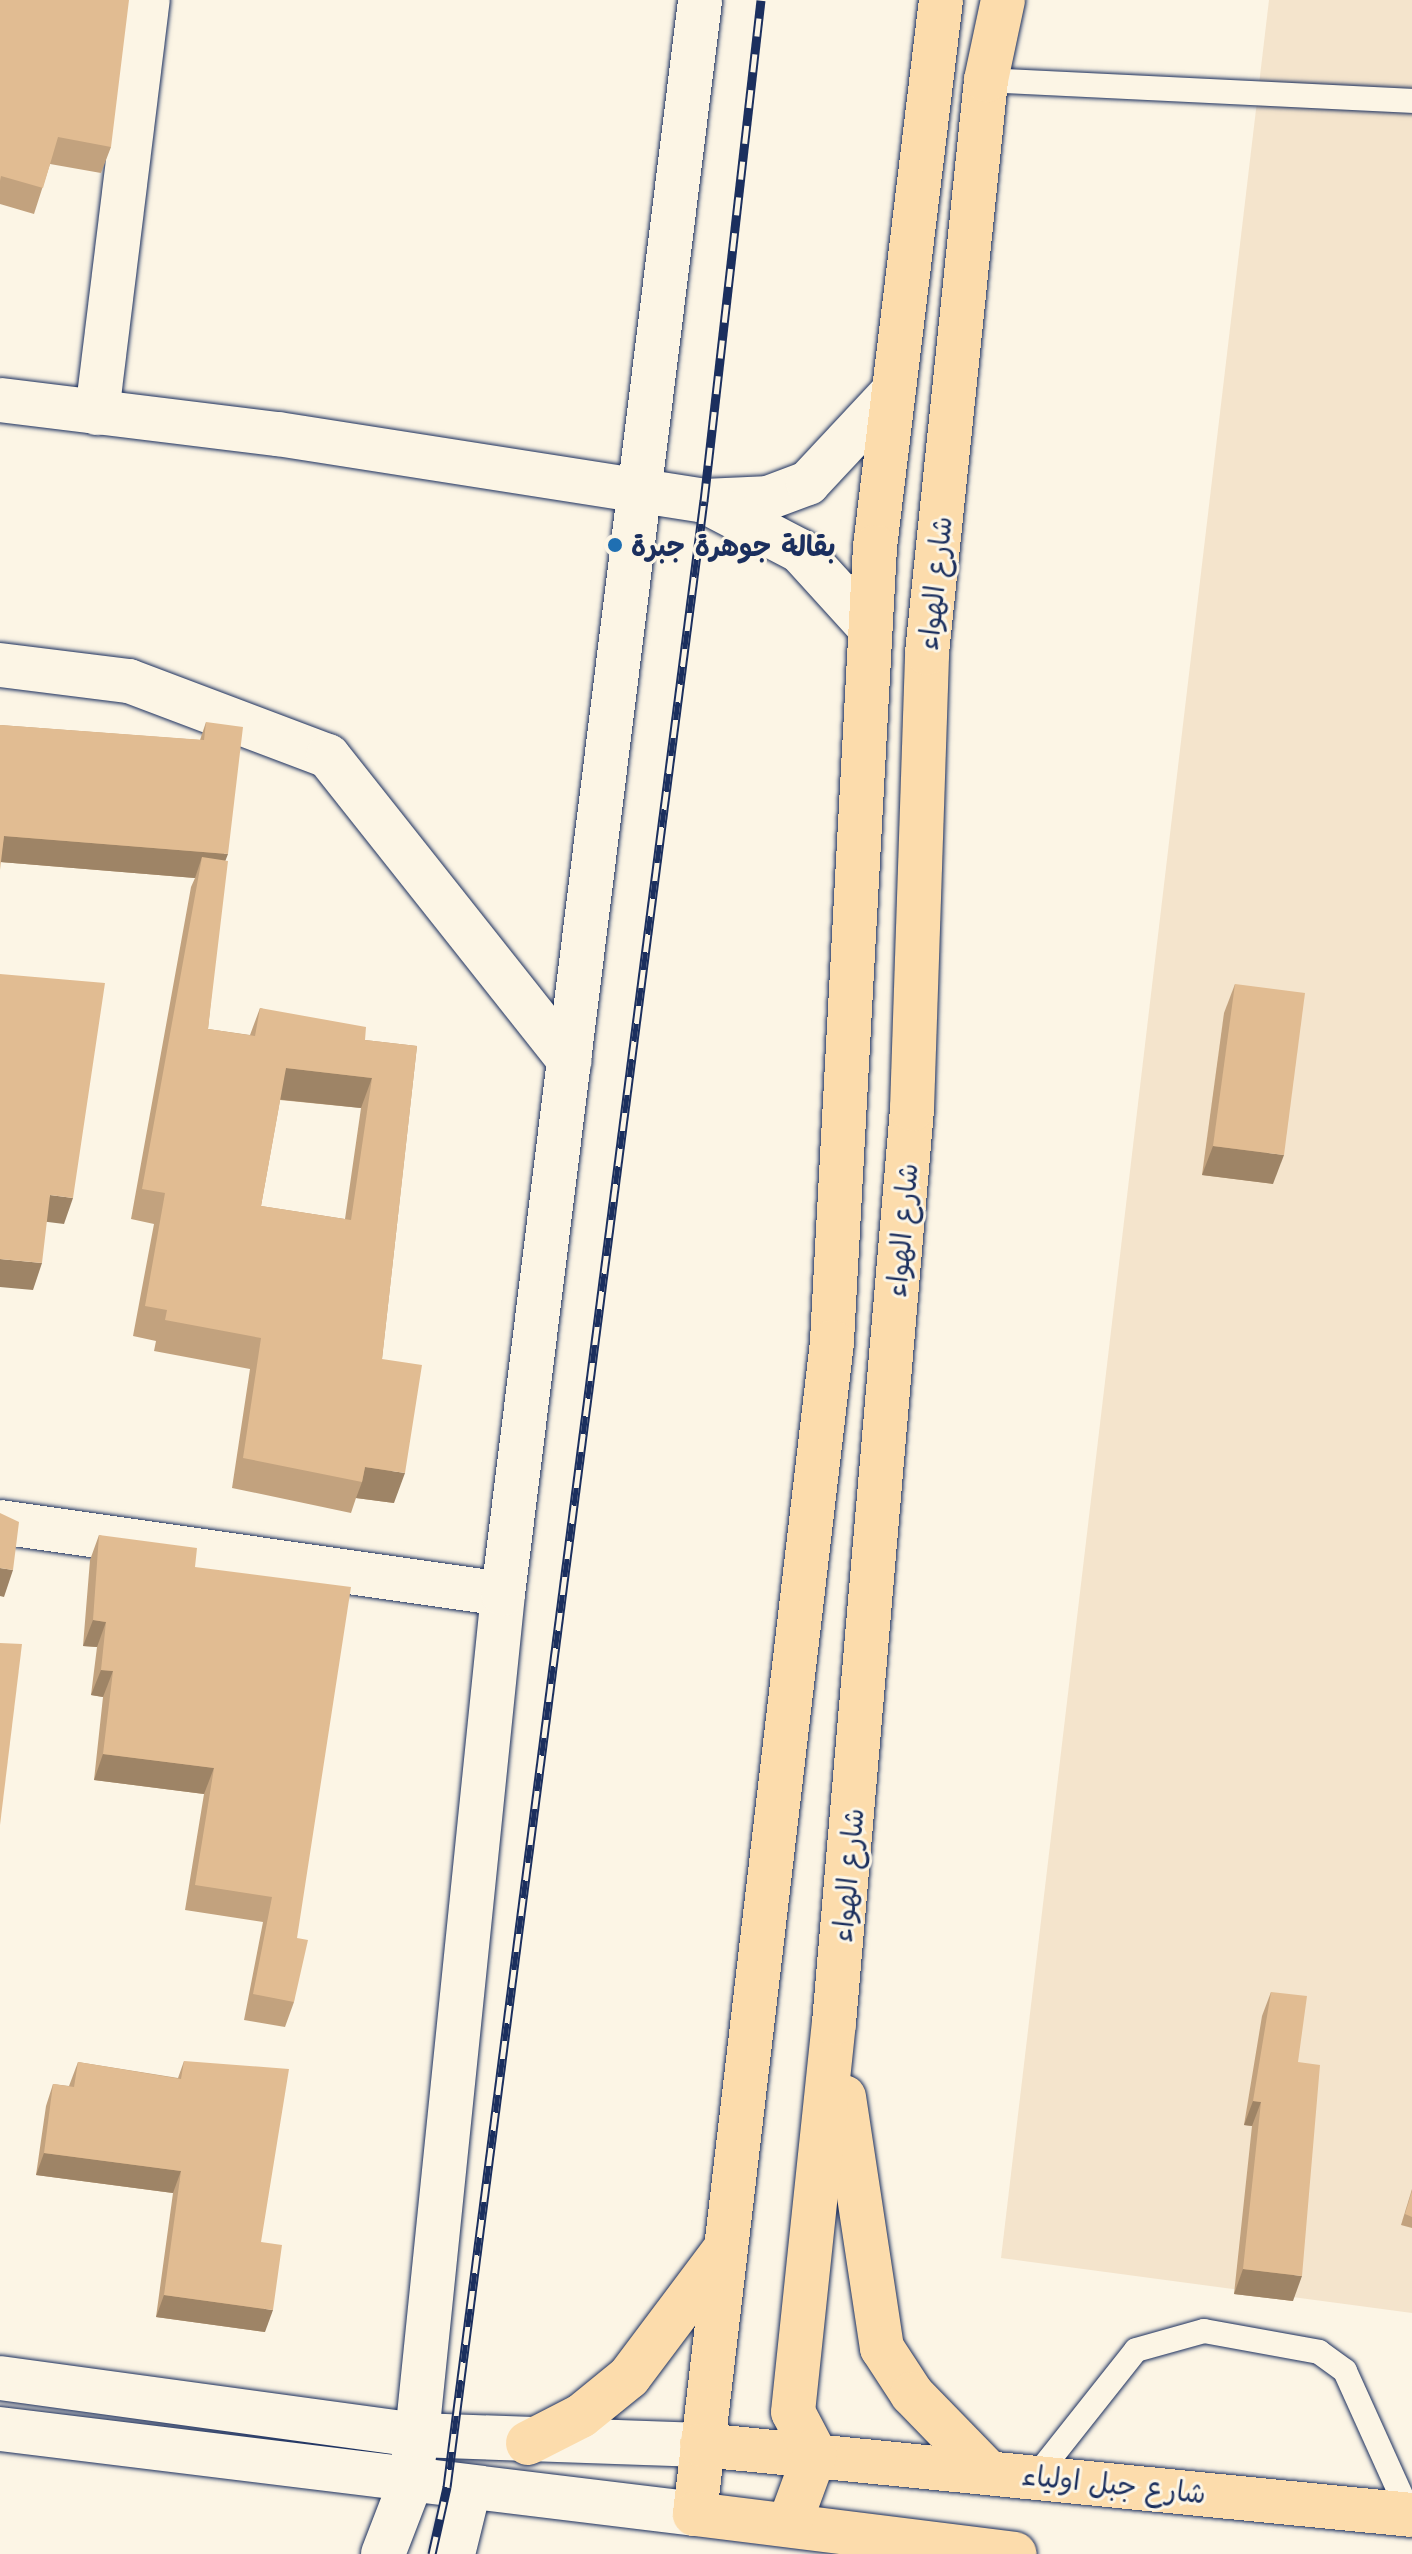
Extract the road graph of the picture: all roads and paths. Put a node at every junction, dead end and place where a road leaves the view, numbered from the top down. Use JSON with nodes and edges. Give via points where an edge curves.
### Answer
{"nodes":[{"id":1,"x":148,"y":0,"type":"edge"},
{"id":2,"x":700,"y":0,"type":"edge"},
{"id":3,"x":941,"y":0,"type":"edge"},
{"id":4,"x":1003,"y":0,"type":"edge"},
{"id":5,"x":986,"y":80,"type":"junction"},
{"id":6,"x":1412,"y":101,"type":"edge"},
{"id":7,"x":889,"y":396,"type":"junction"},
{"id":8,"x":0,"y":400,"type":"edge"},
{"id":9,"x":97,"y":413,"type":"junction"},
{"id":10,"x":640,"y":489,"type":"junction"},
{"id":11,"x":704,"y":501,"type":"junction"},
{"id":12,"x":870,"y":628,"type":"junction"},
{"id":13,"x":0,"y":665,"type":"edge"},
{"id":14,"x":570,"y":1061,"type":"junction"},
{"id":15,"x":0,"y":1522,"type":"edge"},
{"id":16,"x":503,"y":1594,"type":"junction"},
{"id":17,"x":834,"y":2023,"type":"junction"},
{"id":18,"x":723,"y":2251,"type":"junction"},
{"id":19,"x":0,"y":2378,"type":"edge"},
{"id":20,"x":0,"y":2429,"type":"edge"},
{"id":21,"x":417,"y":2435,"type":"junction"},
{"id":22,"x":528,"y":2443,"type":"junction"},
{"id":23,"x":702,"y":2445,"type":"junction"},
{"id":24,"x":815,"y":2454,"type":"junction"},
{"id":25,"x":985,"y":2469,"type":"junction"},
{"id":26,"x":1037,"y":2475,"type":"junction"},
{"id":27,"x":410,"y":2484,"type":"junction"},
{"id":28,"x":469,"y":2489,"type":"junction"},
{"id":29,"x":695,"y":2514,"type":"junction"},
{"id":30,"x":1411,"y":2515,"type":"edge"},
{"id":31,"x":801,"y":2527,"type":"junction"},
{"id":32,"x":383,"y":2554,"type":"edge"},
{"id":33,"x":453,"y":2554,"type":"edge"},
{"id":34,"x":1015,"y":2554,"type":"edge"}],
"edges":[{"from":1,"to":9,"type":"street"},
{"from":2,"to":10,"type":"street"},
{"from":3,"to":7,"type":"highway","name":"شارع الهواء"},
{"from":4,"to":5,"type":"highway","name":"شارع الهواء"},
{"from":5,"to":6,"type":"lane"},
{"from":5,"to":17,"type":"highway","name":"شارع الهواء","via":[[927,653],[912,1109]]},
{"from":7,"to":11,"type":"street","via":[[808,483],[768,498]]},
{"from":7,"to":12,"type":"highway","name":"شارع الهواء"},
{"from":8,"to":9,"type":"street"},
{"from":9,"to":10,"type":"street"},
{"from":10,"to":11,"type":"street"},
{"from":10,"to":14,"type":"street"},
{"from":11,"to":12,"type":"street","via":[[800,551]]},
{"from":12,"to":18,"type":"highway","name":"شارع الهواء","via":[[832,1342]]},
{"from":13,"to":14,"type":"street","via":[[129,681],[328,756]]},
{"from":14,"to":16,"type":"street"},
{"from":15,"to":16,"type":"street"},
{"from":16,"to":21,"type":"street"},
{"from":17,"to":24,"type":"highway","name":"شارع الهواء","via":[[793,2412]]},
{"from":17,"to":25,"type":"highway","via":[[871,2308],[882,2348],[912,2394]]},
{"from":18,"to":22,"type":"highway","via":[[629,2377],[581,2416]]},
{"from":18,"to":23,"type":"highway","name":"شارع الهواء"},
{"from":19,"to":21,"type":"street"},
{"from":20,"to":27,"type":"street"},
{"from":21,"to":22,"type":"street"},
{"from":21,"to":27,"type":"street"},
{"from":22,"to":23,"type":"street"},
{"from":23,"to":24,"type":"highway","name":"شارع جبل اولياء"},
{"from":23,"to":29,"type":"highway","name":"شارع الهواء"},
{"from":24,"to":25,"type":"highway","name":"شارع جبل اولياء"},
{"from":24,"to":31,"type":"highway"},
{"from":25,"to":26,"type":"highway","name":"شارع جبل اولياء"},
{"from":26,"to":30,"type":"highway","name":"شارع جبل اولياء"},
{"from":26,"to":30,"type":"lane","via":[[1136,2350],[1204,2331],[1319,2352],[1345,2371]]},
{"from":27,"to":28,"type":"street"},
{"from":27,"to":32,"type":"street"},
{"from":28,"to":29,"type":"street"},
{"from":28,"to":33,"type":"street"},
{"from":29,"to":31,"type":"highway"},
{"from":31,"to":34,"type":"highway"}]}
